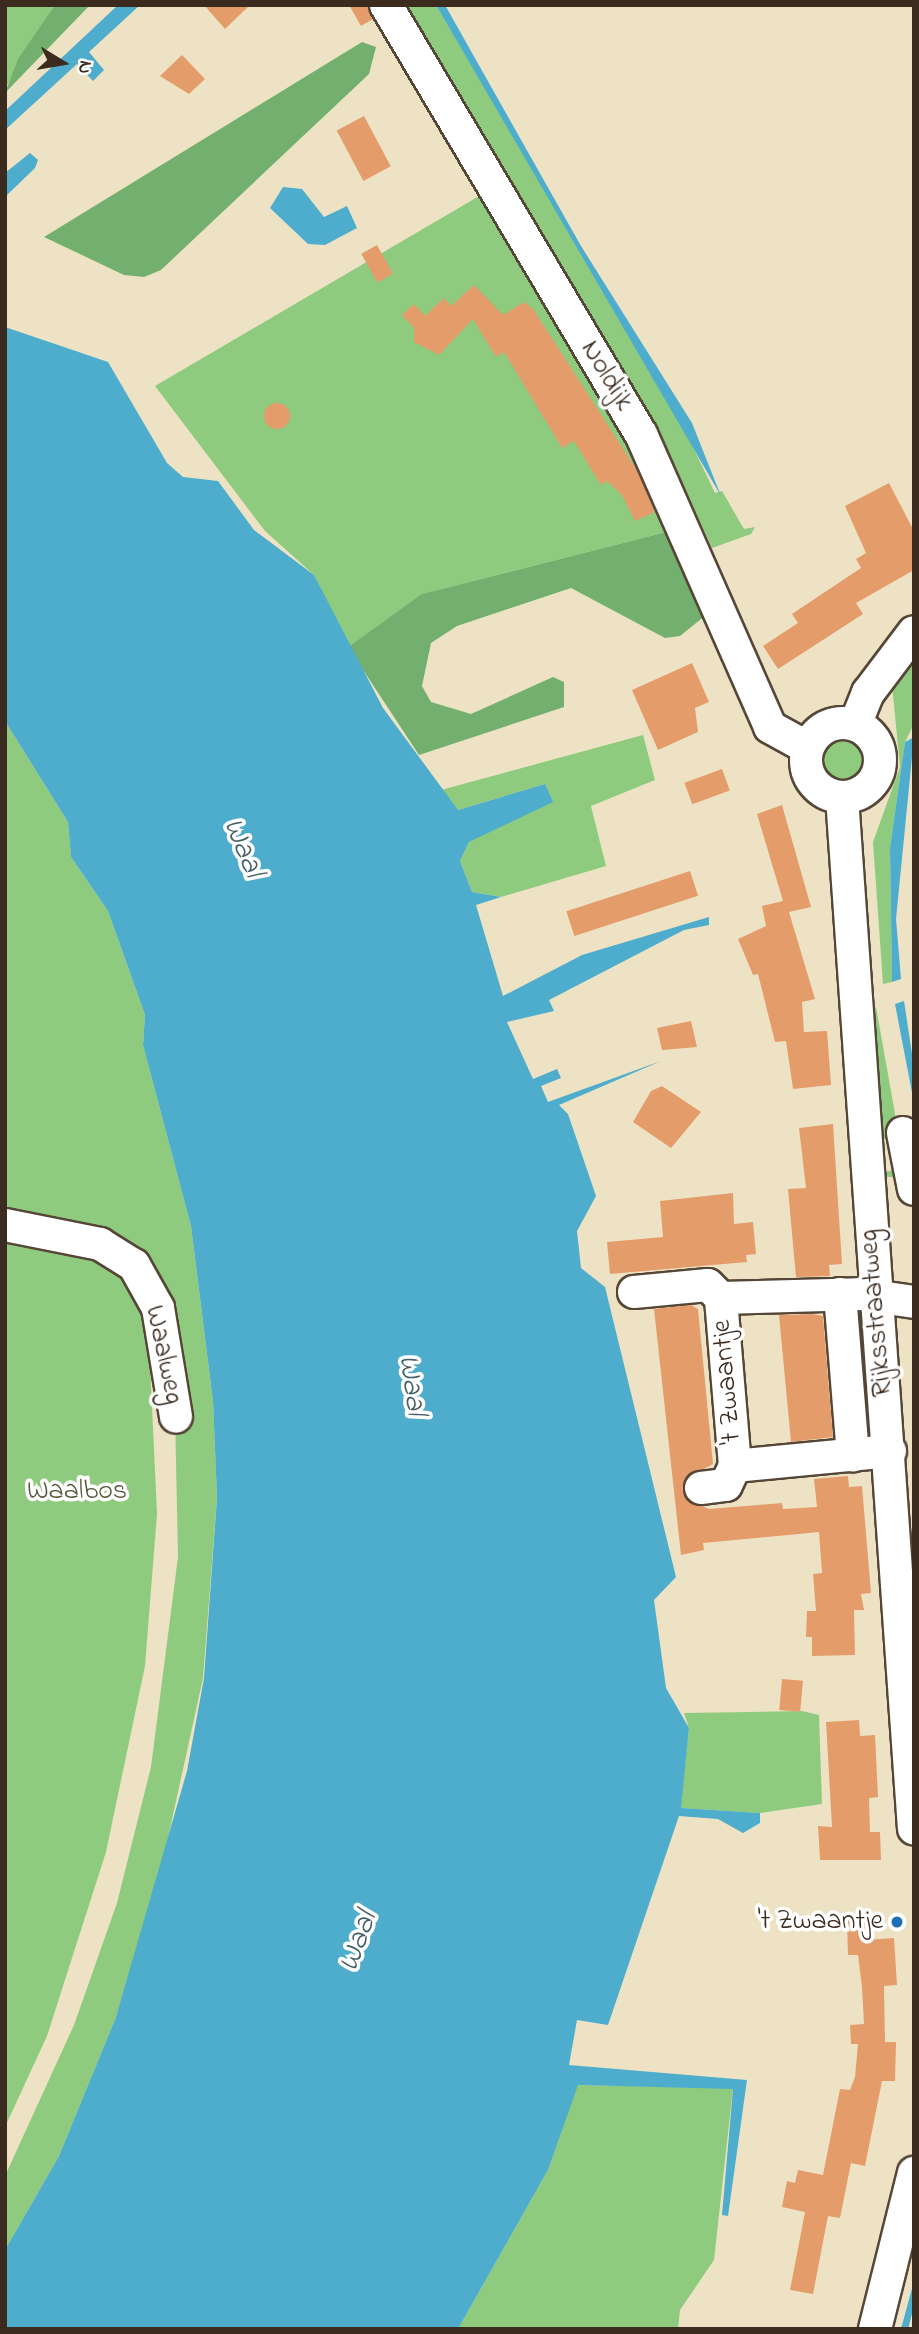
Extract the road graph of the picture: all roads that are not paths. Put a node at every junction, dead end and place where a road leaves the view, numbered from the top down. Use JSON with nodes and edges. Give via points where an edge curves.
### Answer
{"nodes":[{"id":1,"x":386,"y":5,"type":"edge"},
{"id":2,"x":914,"y":632,"type":"edge"},
{"id":3,"x":855,"y":725,"type":"junction"},
{"id":4,"x":804,"y":771,"type":"junction"},
{"id":5,"x":842,"y":797,"type":"junction"},
{"id":6,"x":903,"y":1133,"type":"dead end"},
{"id":7,"x":913,"y":1187,"type":"edge"},
{"id":8,"x":866,"y":1193,"type":"junction"},
{"id":9,"x":5,"y":1225,"type":"edge"},
{"id":10,"x":634,"y":1292,"type":"dead end"},
{"id":11,"x":840,"y":1294,"type":"junction"},
{"id":12,"x":721,"y":1298,"type":"junction"},
{"id":13,"x":876,"y":1298,"type":"junction"},
{"id":14,"x":914,"y":1303,"type":"edge"},
{"id":15,"x":176,"y":1417,"type":"dead end"},
{"id":16,"x":890,"y":1451,"type":"junction"},
{"id":17,"x":853,"y":1455,"type":"junction"},
{"id":18,"x":735,"y":1466,"type":"junction"},
{"id":19,"x":701,"y":1488,"type":"dead end"},
{"id":20,"x":914,"y":1823,"type":"edge"},
{"id":21,"x":914,"y":1828,"type":"edge"},
{"id":22,"x":914,"y":2174,"type":"edge"},
{"id":23,"x":875,"y":2329,"type":"edge"}],
"edges":[{"from":1,"to":4,"type":"street","name":"Noldijk","via":[[641,434],[771,727]]},
{"from":2,"to":3,"type":"street","via":[[868,693]]},
{"from":3,"to":4,"type":"street","via":[[827,727]]},
{"from":3,"to":5,"type":"street","via":[[873,738],[879,767],[869,786]]},
{"from":4,"to":5,"type":"street","via":[[823,792]]},
{"from":5,"to":8,"type":"street","name":"Rijksstraatweg","via":[[837,853],[866,995]]},
{"from":6,"to":7,"type":"street"},
{"from":7,"to":8,"type":"street"},
{"from":8,"to":13,"type":"street","name":"Rijksstraatweg"},
{"from":9,"to":15,"type":"street","name":"Waalweg","via":[[100,1244],[134,1265],[158,1308]]},
{"from":10,"to":12,"type":"street","name":"'t Zwaantje","via":[[708,1285]]},
{"from":11,"to":12,"type":"street","name":"'t Zwaantje"},
{"from":11,"to":13,"type":"street","name":"'t Zwaantje"},
{"from":11,"to":17,"type":"street"},
{"from":12,"to":18,"type":"street","name":"'t Zwaantje"},
{"from":13,"to":14,"type":"street","name":"'t Zwaantje"},
{"from":13,"to":16,"type":"street","name":"Rijksstraatweg"},
{"from":16,"to":17,"type":"street","name":"'t Zwaantje"},
{"from":16,"to":20,"type":"street","name":"Rijksstraatweg"},
{"from":17,"to":18,"type":"street","name":"'t Zwaantje"},
{"from":18,"to":19,"type":"street","name":"'t Zwaantje","via":[[726,1485]]},
{"from":20,"to":21,"type":"street","name":"Rijksstraatweg"},
{"from":22,"to":23,"type":"street"}]}
